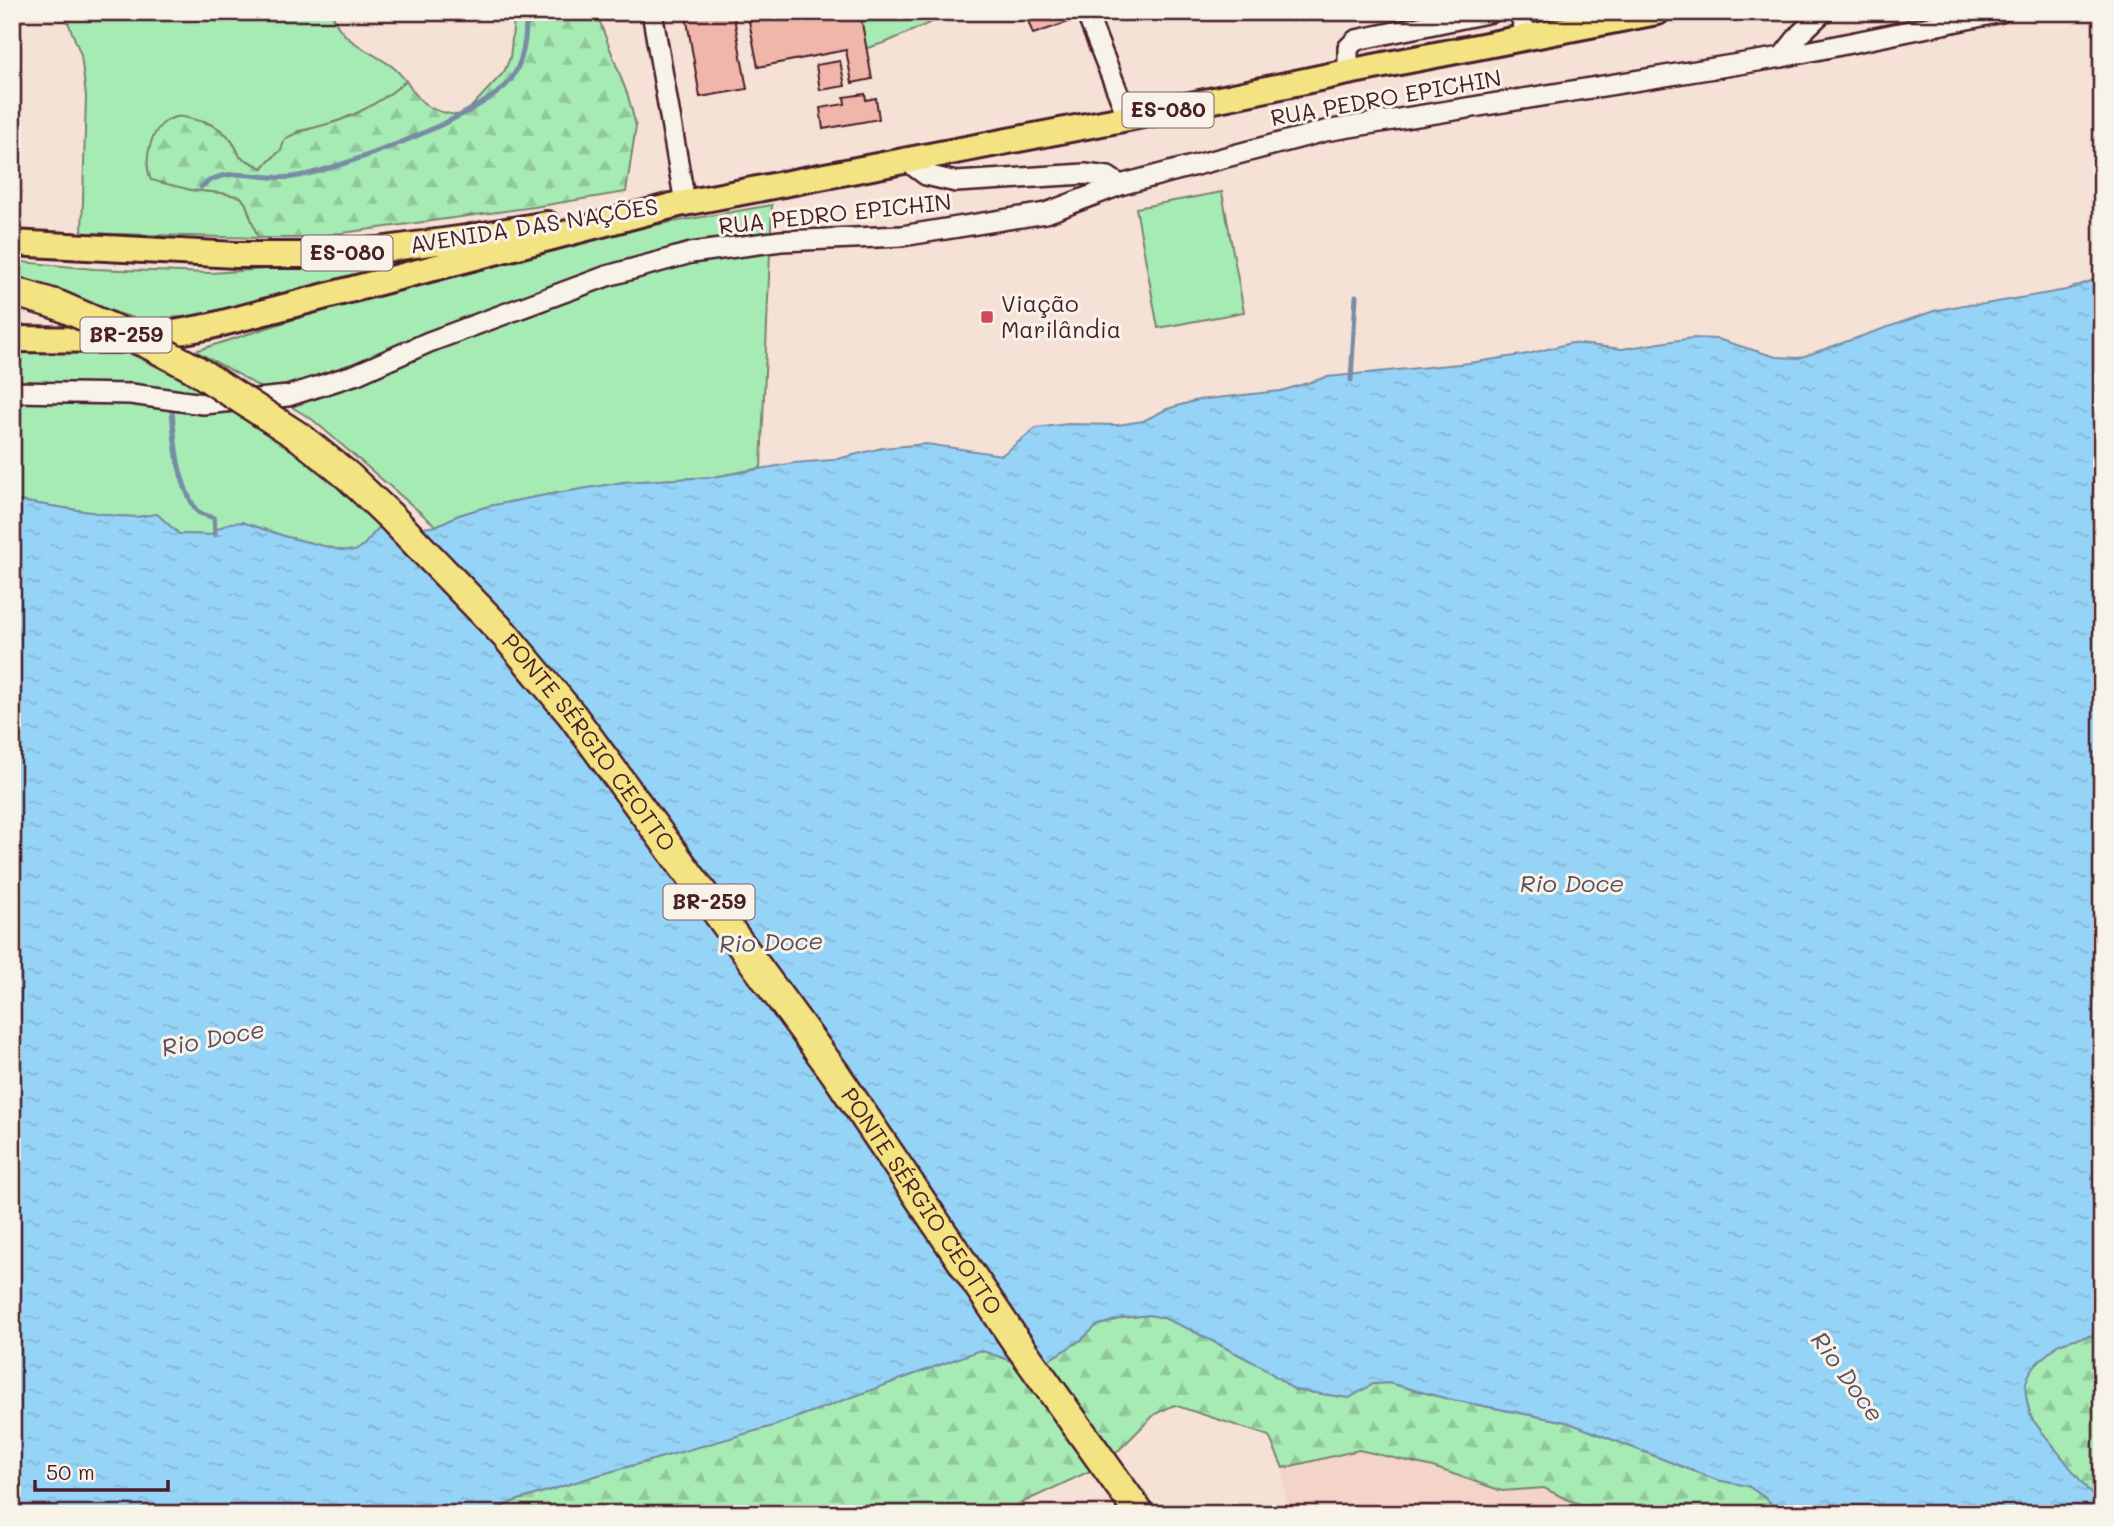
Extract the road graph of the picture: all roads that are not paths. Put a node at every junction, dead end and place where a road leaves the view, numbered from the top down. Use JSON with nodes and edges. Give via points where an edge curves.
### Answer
{"nodes":[{"id":1,"x":652,"y":12,"type":"edge"},
{"id":2,"x":1086,"y":12,"type":"edge"},
{"id":3,"x":1492,"y":12,"type":"edge"},
{"id":4,"x":1519,"y":12,"type":"edge"},
{"id":5,"x":1657,"y":12,"type":"edge"},
{"id":6,"x":1823,"y":12,"type":"edge"},
{"id":7,"x":2001,"y":12,"type":"edge"},
{"id":8,"x":1598,"y":18,"type":"edge"},
{"id":9,"x":1528,"y":37,"type":"junction"},
{"id":10,"x":1782,"y":57,"type":"junction"},
{"id":11,"x":1348,"y":72,"type":"junction"},
{"id":12,"x":1128,"y":118,"type":"junction"},
{"id":13,"x":907,"y":161,"type":"junction"},
{"id":14,"x":1120,"y":185,"type":"junction"},
{"id":15,"x":682,"y":203,"type":"junction"},
{"id":16,"x":12,"y":243,"type":"edge"},
{"id":17,"x":12,"y":291,"type":"edge"},
{"id":18,"x":12,"y":339,"type":"edge"},
{"id":19,"x":12,"y":392,"type":"edge"},
{"id":20,"x":1140,"y":1514,"type":"edge"}],
"edges":[{"from":1,"to":15,"type":"street"},
{"from":2,"to":12,"type":"street"},
{"from":3,"to":11,"type":"street","via":[[1356,40],[1348,48]]},
{"from":4,"to":9,"type":"street"},
{"from":5,"to":8,"type":"main road","number":"ES-080"},
{"from":6,"to":10,"type":"street"},
{"from":7,"to":10,"type":"street","name":"RUA PEDRO EPICHIN"},
{"from":8,"to":9,"type":"main road","number":"ES-080"},
{"from":9,"to":11,"type":"main road","number":"ES-080"},
{"from":10,"to":14,"type":"street","name":"RUA PEDRO EPICHIN","via":[[1325,131]]},
{"from":11,"to":12,"type":"main road","number":"ES-080"},
{"from":12,"to":13,"type":"main road","number":"ES-080"},
{"from":13,"to":14,"type":"street","via":[[926,175],[956,182],[1084,174],[1108,177]]},
{"from":13,"to":15,"type":"main road","number":"ES-080"},
{"from":14,"to":19,"type":"street","name":"RUA PEDRO EPICHIN","via":[[1046,213],[902,236],[781,241],[691,253],[607,276],[429,342],[357,374],[288,396],[203,404],[131,394]]},
{"from":15,"to":16,"type":"main road","name":"AVENIDA DAS NAÇÕES","number":"ES-080","via":[[466,239],[310,255]]},
{"from":15,"to":18,"type":"main road","number":"ES-080","via":[[211,326],[116,340]]},
{"from":17,"to":20,"type":"highway","name":"PONTE SÉRGIO CEOTTO","number":"BR-259","bridge":true,"via":[[58,305],[146,344],[193,368],[301,438],[391,517],[505,635],[572,715],[835,1073],[1015,1340]]}]}
